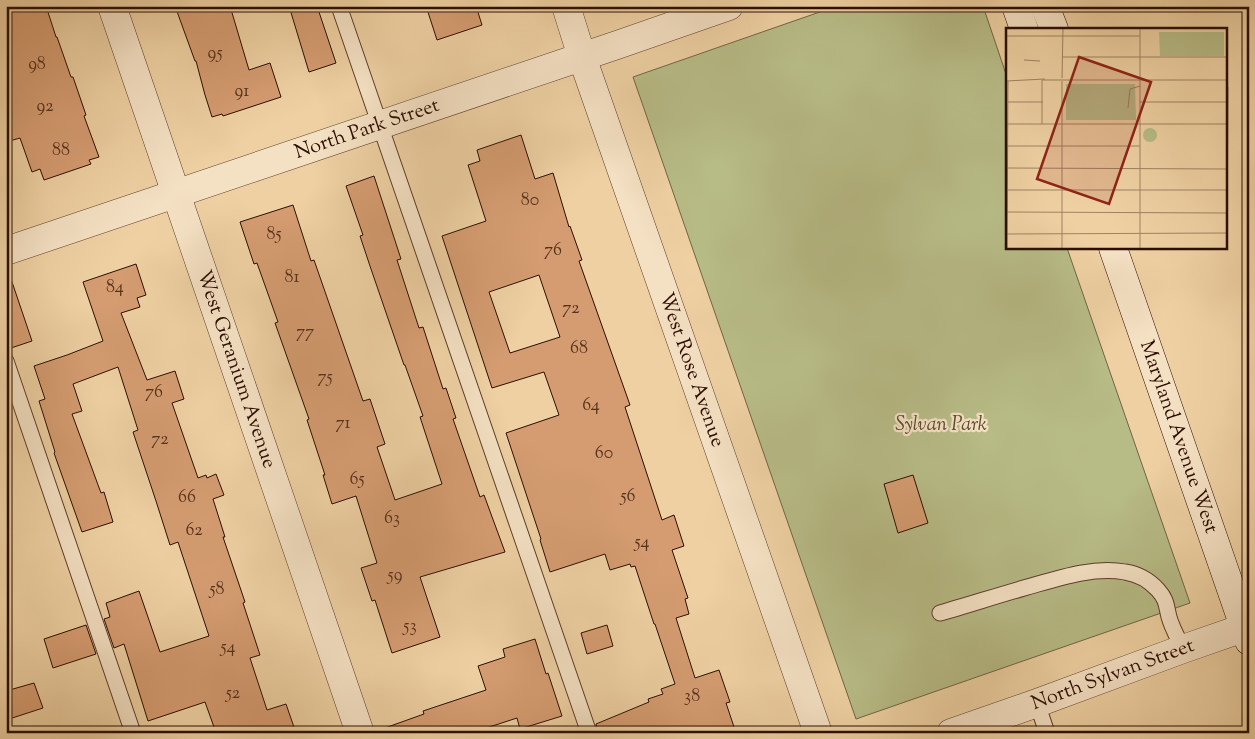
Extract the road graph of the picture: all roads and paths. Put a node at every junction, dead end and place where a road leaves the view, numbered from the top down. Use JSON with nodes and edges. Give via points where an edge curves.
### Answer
{"nodes":[{"id":1,"x":112,"y":6,"type":"edge"},
{"id":2,"x":339,"y":6,"type":"edge"},
{"id":3,"x":566,"y":6,"type":"edge"},
{"id":4,"x":729,"y":6,"type":"edge"},
{"id":5,"x":1016,"y":6,"type":"edge"},
{"id":6,"x":1045,"y":6,"type":"edge"},
{"id":7,"x":1024,"y":28,"type":"edge"},
{"id":8,"x":1054,"y":28,"type":"edge"},
{"id":9,"x":582,"y":57,"type":"junction"},
{"id":10,"x":380,"y":124,"type":"junction"},
{"id":11,"x":176,"y":195,"type":"junction"},
{"id":12,"x":1112,"y":249,"type":"edge"},
{"id":13,"x":6,"y":251,"type":"edge"},
{"id":14,"x":6,"y":361,"type":"edge"},
{"id":15,"x":940,"y":613,"type":"dead end"},
{"id":16,"x":1247,"y":632,"type":"edge"},
{"id":17,"x":1183,"y":648,"type":"junction"},
{"id":18,"x":1037,"y":703,"type":"junction"},
{"id":19,"x":133,"y":733,"type":"edge"},
{"id":20,"x":360,"y":733,"type":"edge"},
{"id":21,"x":589,"y":733,"type":"edge"},
{"id":22,"x":818,"y":733,"type":"edge"},
{"id":23,"x":951,"y":733,"type":"edge"},
{"id":24,"x":1047,"y":733,"type":"edge"}],
"edges":[{"from":1,"to":11,"type":"street","name":"West Geranium Avenue"},
{"from":2,"to":10,"type":"lane"},
{"from":3,"to":9,"type":"street","name":"West Rose Avenue"},
{"from":4,"to":9,"type":"street","name":"North Park Street"},
{"from":5,"to":7,"type":"street"},
{"from":6,"to":8,"type":"street"},
{"from":9,"to":10,"type":"street","name":"North Park Street"},
{"from":9,"to":22,"type":"street","name":"West Rose Avenue"},
{"from":10,"to":11,"type":"street","name":"North Park Street"},
{"from":10,"to":21,"type":"lane"},
{"from":11,"to":13,"type":"street","name":"North Park Street"},
{"from":11,"to":20,"type":"street","name":"West Geranium Avenue"},
{"from":12,"to":16,"type":"street","name":"Maryland Avenue West"},
{"from":14,"to":19,"type":"lane"},
{"from":15,"to":17,"type":"lane","via":[[1081,573],[1124,572],[1139,576],[1158,590],[1166,601],[1169,617]]},
{"from":16,"to":17,"type":"street","name":"North Sylvan Street"},
{"from":17,"to":18,"type":"street","name":"North Sylvan Street"},
{"from":18,"to":23,"type":"street","name":"North Sylvan Street"},
{"from":18,"to":24,"type":"lane"}]}
